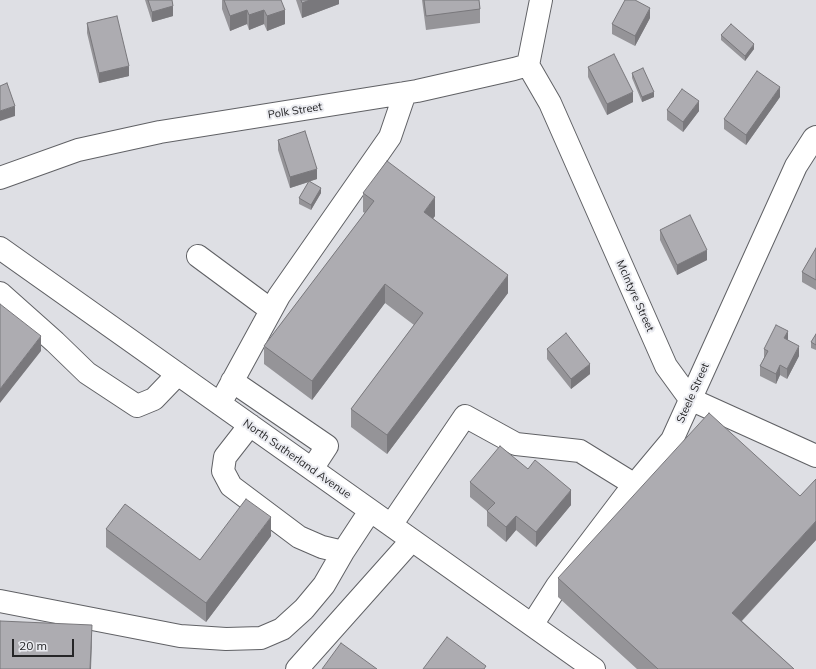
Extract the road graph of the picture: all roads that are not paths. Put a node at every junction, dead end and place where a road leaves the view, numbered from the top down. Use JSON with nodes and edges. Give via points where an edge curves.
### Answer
{"nodes":[{"id":1,"x":541,"y":0,"type":"edge"},
{"id":2,"x":528,"y":65,"type":"junction"},
{"id":3,"x":405,"y":93,"type":"junction"},
{"id":4,"x":816,"y":137,"type":"edge"},
{"id":5,"x":0,"y":178,"type":"edge"},
{"id":6,"x":0,"y":248,"type":"edge"},
{"id":7,"x":198,"y":256,"type":"dead end"},
{"id":8,"x":0,"y":293,"type":"edge"},
{"id":9,"x":271,"y":310,"type":"junction"},
{"id":10,"x":178,"y":374,"type":"junction"},
{"id":11,"x":232,"y":381,"type":"junction"},
{"id":12,"x":690,"y":399,"type":"junction"},
{"id":13,"x":220,"y":404,"type":"junction"},
{"id":14,"x":250,"y":426,"type":"junction"},
{"id":15,"x":816,"y":456,"type":"edge"},
{"id":16,"x":312,"y":469,"type":"junction"},
{"id":17,"x":635,"y":485,"type":"junction"},
{"id":18,"x":370,"y":511,"type":"junction"},
{"id":19,"x":391,"y":525,"type":"junction"},
{"id":20,"x":412,"y":540,"type":"junction"},
{"id":21,"x":343,"y":552,"type":"junction"},
{"id":22,"x":0,"y":601,"type":"edge"},
{"id":23,"x":532,"y":625,"type":"junction"},
{"id":24,"x":296,"y":669,"type":"edge"},
{"id":25,"x":594,"y":669,"type":"edge"}],
"edges":[{"from":1,"to":2,"type":"street"},
{"from":2,"to":3,"type":"street","name":"Polk Street"},
{"from":2,"to":12,"type":"street","name":"McIntyre Street","via":[[550,103],[666,366]]},
{"from":3,"to":5,"type":"street","name":"Polk Street","via":[[160,132],[78,150]]},
{"from":3,"to":9,"type":"street","via":[[390,137]]},
{"from":4,"to":12,"type":"street","name":"Steele Street","via":[[796,166]]},
{"from":6,"to":10,"type":"street","name":"North Sutherland Avenue"},
{"from":7,"to":9,"type":"street"},
{"from":8,"to":10,"type":"street","via":[[87,373],[137,406],[154,399]]},
{"from":9,"to":11,"type":"street"},
{"from":10,"to":13,"type":"street","name":"North Sutherland Avenue"},
{"from":11,"to":13,"type":"street"},
{"from":11,"to":16,"type":"street","via":[[327,446]]},
{"from":12,"to":15,"type":"street","name":"McIntyre Street"},
{"from":12,"to":17,"type":"street","name":"Steele Street","via":[[672,440]]},
{"from":13,"to":14,"type":"street","name":"North Sutherland Avenue"},
{"from":14,"to":16,"type":"street","name":"North Sutherland Avenue"},
{"from":14,"to":21,"type":"street","via":[[225,457],[223,471],[231,486],[299,537],[322,547]]},
{"from":16,"to":18,"type":"street","name":"North Sutherland Avenue"},
{"from":17,"to":19,"type":"street","via":[[580,451],[516,444],[465,416]]},
{"from":17,"to":23,"type":"street","name":"Steele Street","via":[[557,586]]},
{"from":18,"to":19,"type":"street","name":"North Sutherland Avenue"},
{"from":18,"to":21,"type":"street"},
{"from":19,"to":20,"type":"street","name":"North Sutherland Avenue"},
{"from":20,"to":23,"type":"street","name":"North Sutherland Avenue"},
{"from":20,"to":24,"type":"street"},
{"from":21,"to":22,"type":"street","via":[[324,585],[304,610],[282,629],[261,638],[180,636]]},
{"from":23,"to":25,"type":"street","name":"North Sutherland Avenue"}]}
